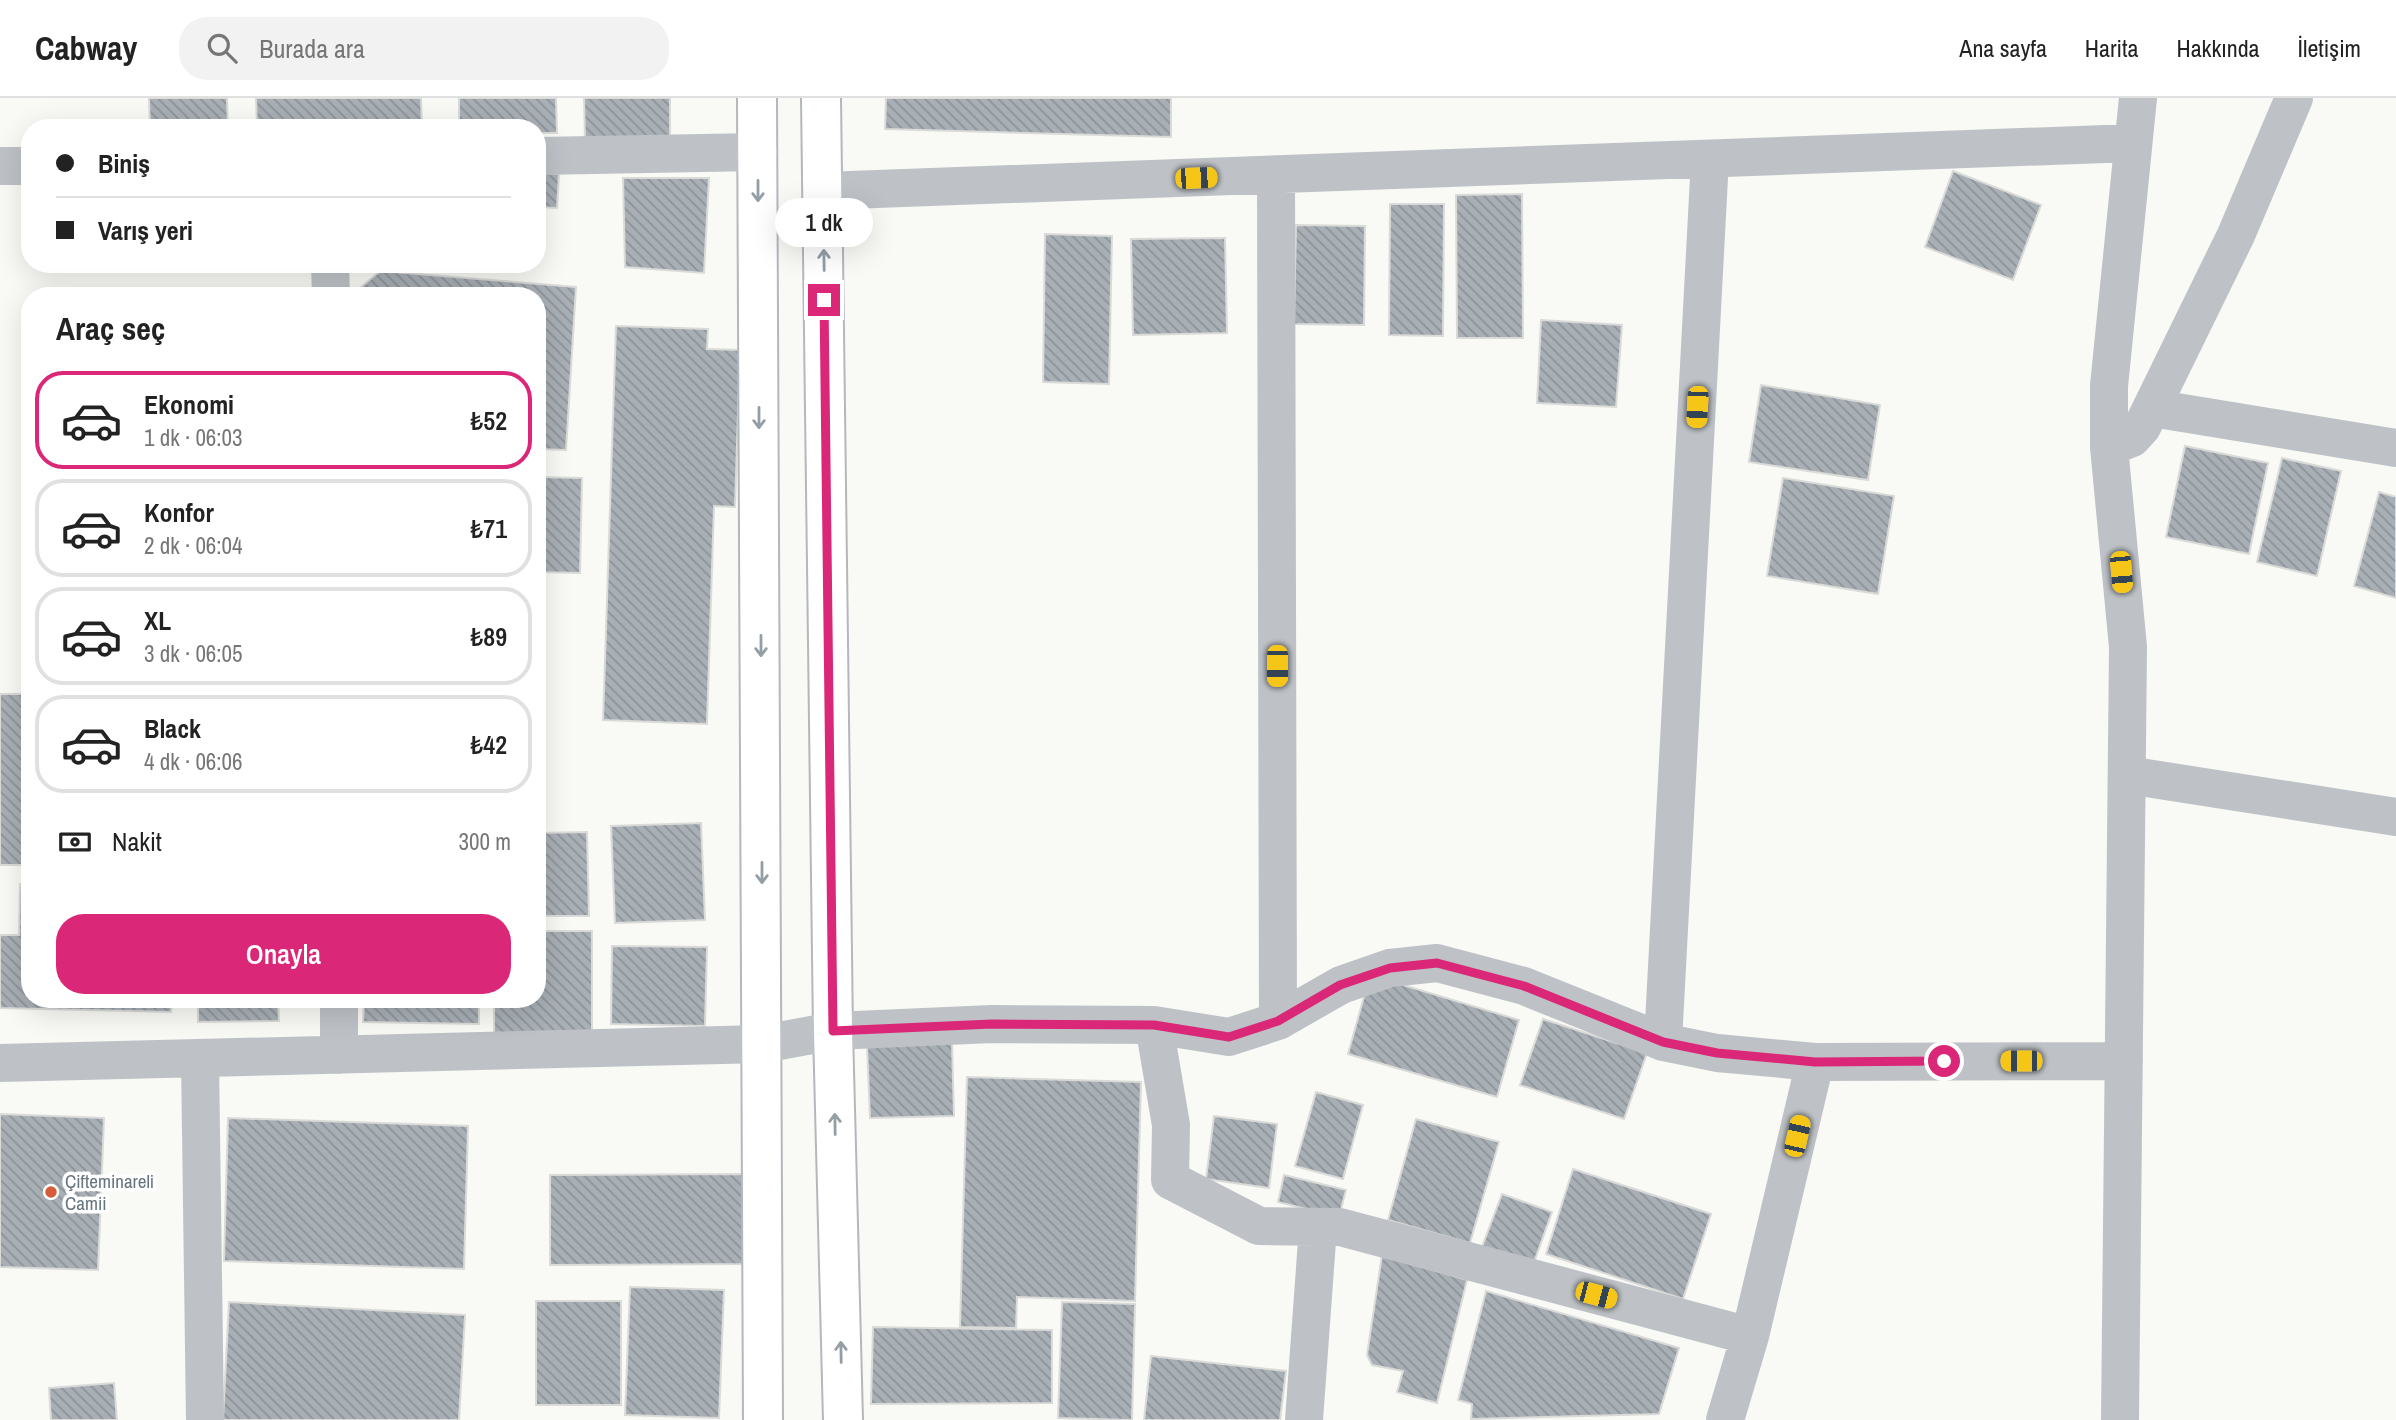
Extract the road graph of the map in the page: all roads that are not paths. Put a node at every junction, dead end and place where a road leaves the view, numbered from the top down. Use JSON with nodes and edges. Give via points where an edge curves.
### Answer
{"nodes":[{"id":1,"x":757,"y":98,"type":"edge"},
{"id":2,"x":821,"y":98,"type":"edge"},
{"id":3,"x":2138,"y":98,"type":"edge"},
{"id":4,"x":2294,"y":98,"type":"edge"},
{"id":5,"x":2132,"y":143,"type":"junction"},
{"id":6,"x":758,"y":152,"type":"junction"},
{"id":7,"x":546,"y":156,"type":"edge"},
{"id":8,"x":1710,"y":159,"type":"junction"},
{"id":9,"x":0,"y":166,"type":"edge"},
{"id":10,"x":21,"y":166,"type":"edge"},
{"id":11,"x":1276,"y":175,"type":"junction"},
{"id":12,"x":823,"y":191,"type":"junction"},
{"id":13,"x":2152,"y":408,"type":"junction"},
{"id":14,"x":2109,"y":447,"type":"junction"},
{"id":15,"x":2396,"y":448,"type":"edge"},
{"id":16,"x":2127,"y":775,"type":"junction"},
{"id":17,"x":2396,"y":817,"type":"edge"},
{"id":18,"x":339,"y":1008,"type":"edge"},
{"id":19,"x":1278,"y":1021,"type":"junction"},
{"id":20,"x":1154,"y":1025,"type":"junction"},
{"id":21,"x":833,"y":1031,"type":"junction"},
{"id":22,"x":1663,"y":1042,"type":"junction"},
{"id":23,"x":763,"y":1044,"type":"junction"},
{"id":24,"x":339,"y":1055,"type":"junction"},
{"id":25,"x":200,"y":1059,"type":"junction"},
{"id":26,"x":2124,"y":1061,"type":"junction"},
{"id":27,"x":1815,"y":1062,"type":"junction"},
{"id":28,"x":0,"y":1063,"type":"edge"},
{"id":29,"x":1318,"y":1227,"type":"junction"},
{"id":30,"x":1749,"y":1336,"type":"junction"},
{"id":31,"x":205,"y":1420,"type":"edge"},
{"id":32,"x":763,"y":1420,"type":"edge"},
{"id":33,"x":843,"y":1420,"type":"edge"},
{"id":34,"x":1304,"y":1420,"type":"edge"},
{"id":35,"x":1725,"y":1420,"type":"edge"},
{"id":36,"x":2120,"y":1420,"type":"edge"}],
"edges":[{"from":1,"to":6,"type":"main road"},
{"from":2,"to":12,"type":"main road"},
{"from":3,"to":5,"type":"street"},
{"from":4,"to":13,"type":"street","via":[[2236,235]]},
{"from":5,"to":8,"type":"street"},
{"from":5,"to":14,"type":"street","via":[[2109,386]]},
{"from":6,"to":7,"type":"street"},
{"from":6,"to":23,"type":"main road","one_way":true},
{"from":8,"to":11,"type":"street"},
{"from":8,"to":22,"type":"street"},
{"from":9,"to":10,"type":"street"},
{"from":11,"to":12,"type":"street"},
{"from":11,"to":19,"type":"street"},
{"from":21,"to":12,"type":"main road","one_way":true},
{"from":13,"to":14,"type":"street","via":[[2132,438]]},
{"from":13,"to":15,"type":"street"},
{"from":14,"to":16,"type":"street","via":[[2128,647]]},
{"from":16,"to":17,"type":"street"},
{"from":16,"to":26,"type":"street"},
{"from":18,"to":24,"type":"street"},
{"from":19,"to":20,"type":"street","via":[[1229,1037]]},
{"from":19,"to":22,"type":"street","via":[[1340,985],[1390,968],[1437,963],[1524,986]]},
{"from":20,"to":21,"type":"street","via":[[992,1024]]},
{"from":20,"to":29,"type":"street","via":[[1171,1125],[1170,1180],[1259,1226]]},
{"from":21,"to":23,"type":"street"},
{"from":33,"to":21,"type":"main road","one_way":true},
{"from":22,"to":27,"type":"street","via":[[1717,1053]]},
{"from":23,"to":24,"type":"street"},
{"from":23,"to":32,"type":"main road"},
{"from":24,"to":25,"type":"street"},
{"from":25,"to":28,"type":"street"},
{"from":25,"to":31,"type":"street"},
{"from":26,"to":27,"type":"street"},
{"from":26,"to":36,"type":"street"},
{"from":27,"to":30,"type":"street"},
{"from":29,"to":30,"type":"street","via":[[1340,1227]]},
{"from":29,"to":34,"type":"street"},
{"from":30,"to":35,"type":"street"}]}
